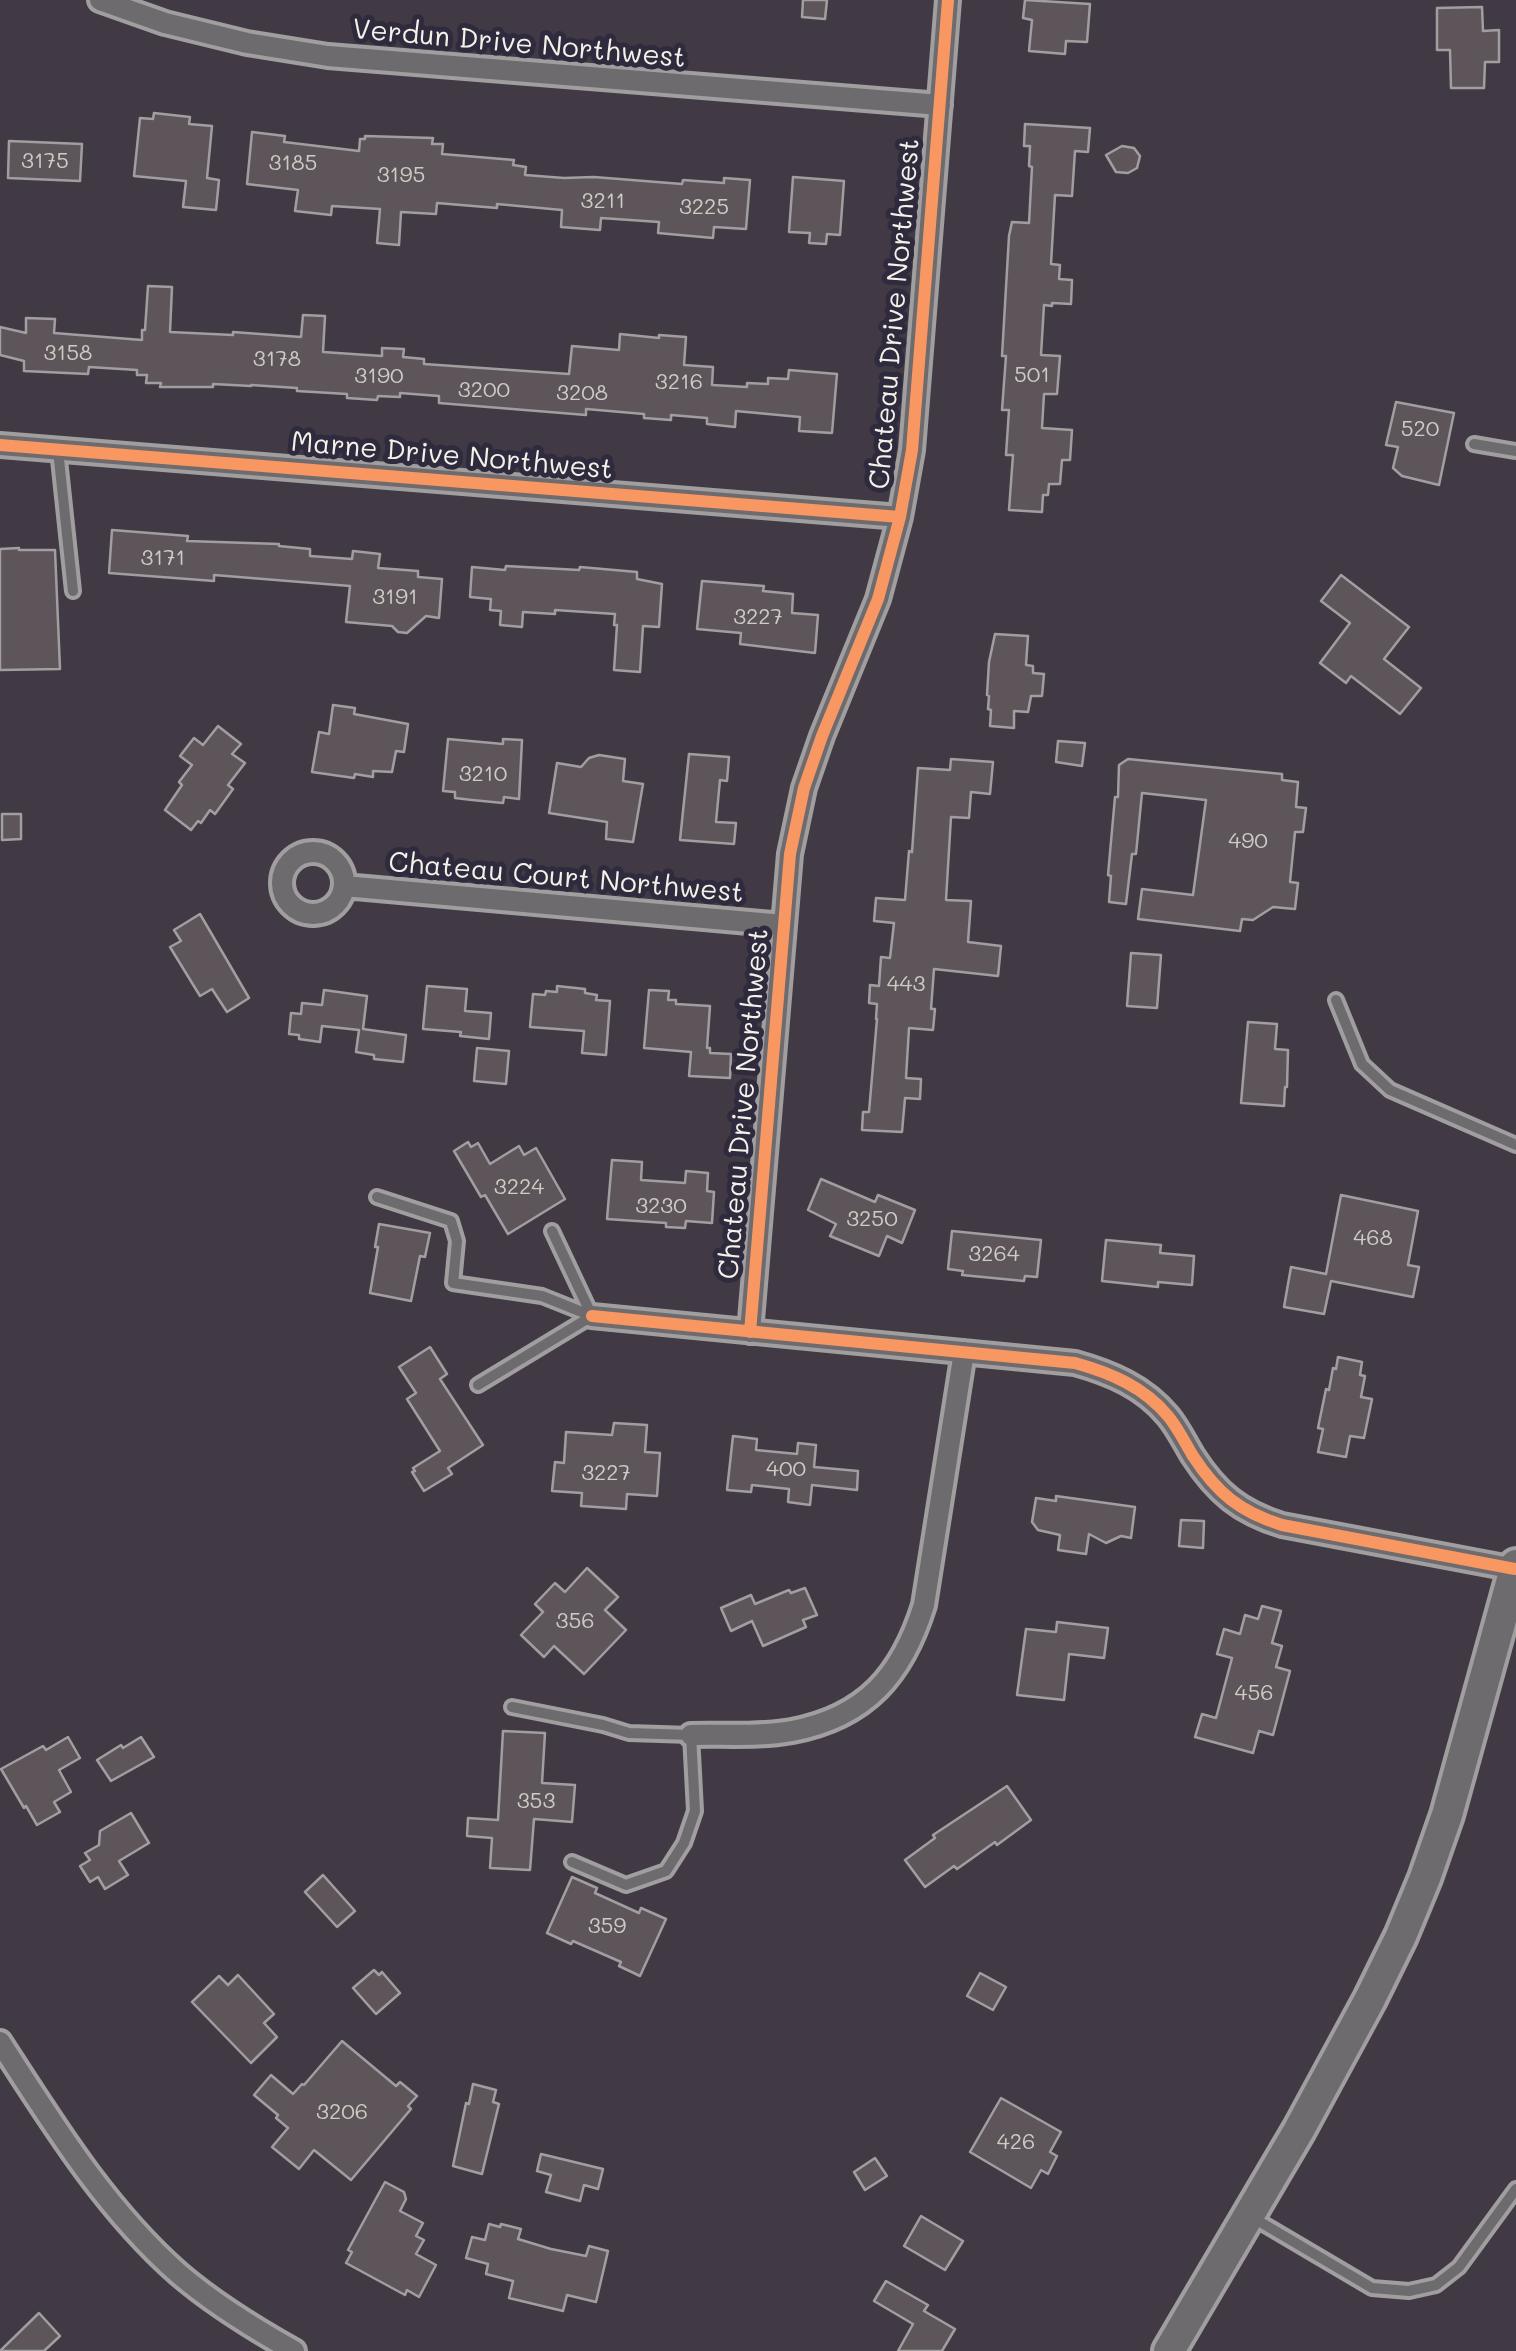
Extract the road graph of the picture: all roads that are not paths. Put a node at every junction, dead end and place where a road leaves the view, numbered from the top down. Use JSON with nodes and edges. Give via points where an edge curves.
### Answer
{"nodes":[{"id":1,"x":100,"y":0,"type":"edge"},
{"id":2,"x":948,"y":0,"type":"edge"},
{"id":3,"x":940,"y":105,"type":"junction"},
{"id":4,"x":1474,"y":444,"type":"dead end"},
{"id":5,"x":0,"y":445,"type":"edge"},
{"id":6,"x":58,"y":450,"type":"junction"},
{"id":7,"x":1516,"y":452,"type":"edge"},
{"id":8,"x":900,"y":517,"type":"junction"},
{"id":9,"x":73,"y":590,"type":"dead end"},
{"id":10,"x":344,"y":886,"type":"dead end"},
{"id":11,"x":784,"y":925,"type":"junction"},
{"id":12,"x":1336,"y":1000,"type":"dead end"},
{"id":13,"x":1516,"y":1145,"type":"edge"},
{"id":14,"x":376,"y":1197,"type":"dead end"},
{"id":15,"x":552,"y":1231,"type":"dead end"},
{"id":16,"x":592,"y":1316,"type":"junction"},
{"id":17,"x":750,"y":1332,"type":"junction"},
{"id":18,"x":964,"y":1352,"type":"junction"},
{"id":19,"x":478,"y":1385,"type":"dead end"},
{"id":20,"x":1516,"y":1567,"type":"edge"},
{"id":21,"x":512,"y":1708,"type":"dead end"},
{"id":22,"x":691,"y":1735,"type":"junction"},
{"id":23,"x":572,"y":1862,"type":"dead end"},
{"id":24,"x":0,"y":2042,"type":"edge"},
{"id":25,"x":1516,"y":2190,"type":"edge"},
{"id":26,"x":1249,"y":2216,"type":"junction"},
{"id":27,"x":294,"y":2351,"type":"edge"},
{"id":28,"x":1169,"y":2351,"type":"edge"}],
"edges":[{"from":1,"to":3,"type":"street","name":"Verdun Drive Northwest","via":[[165,23],[328,56]]},
{"from":2,"to":3,"type":"street","name":"Chateau Drive Northwest"},
{"from":3,"to":8,"type":"street","name":"Chateau Drive Northwest","via":[[912,450]]},
{"from":4,"to":7,"type":"lane"},
{"from":5,"to":6,"type":"street","name":"Marne Drive Northwest"},
{"from":6,"to":8,"type":"street","name":"Marne Drive Northwest"},
{"from":6,"to":9,"type":"lane"},
{"from":8,"to":11,"type":"street","name":"Chateau Drive Northwest","via":[[878,599],[804,788]]},
{"from":10,"to":11,"type":"street","name":"Chateau Court Northwest"},
{"from":11,"to":17,"type":"street","name":"Chateau Drive Northwest"},
{"from":12,"to":13,"type":"lane","via":[[1362,1064],[1390,1090]]},
{"from":14,"to":16,"type":"lane","via":[[452,1220],[453,1284],[542,1296]]},
{"from":15,"to":16,"type":"lane"},
{"from":16,"to":17,"type":"street"},
{"from":16,"to":19,"type":"lane"},
{"from":17,"to":18,"type":"street"},
{"from":18,"to":20,"type":"street","via":[[1075,1363],[1126,1381],[1169,1417],[1216,1488],[1260,1518]]},
{"from":18,"to":22,"type":"street","via":[[924,1605],[902,1660],[871,1696],[829,1722],[789,1732]]},
{"from":20,"to":26,"type":"main road","via":[[1425,1878],[1370,1999]]},
{"from":21,"to":22,"type":"lane","via":[[628,1733]]},
{"from":22,"to":23,"type":"lane","via":[[695,1810],[666,1871],[626,1885]]},
{"from":24,"to":27,"type":"street","via":[[75,2154],[148,2244],[214,2302]]},
{"from":25,"to":26,"type":"lane","via":[[1452,2274],[1408,2291],[1372,2288]]},
{"from":26,"to":28,"type":"main road"}]}
